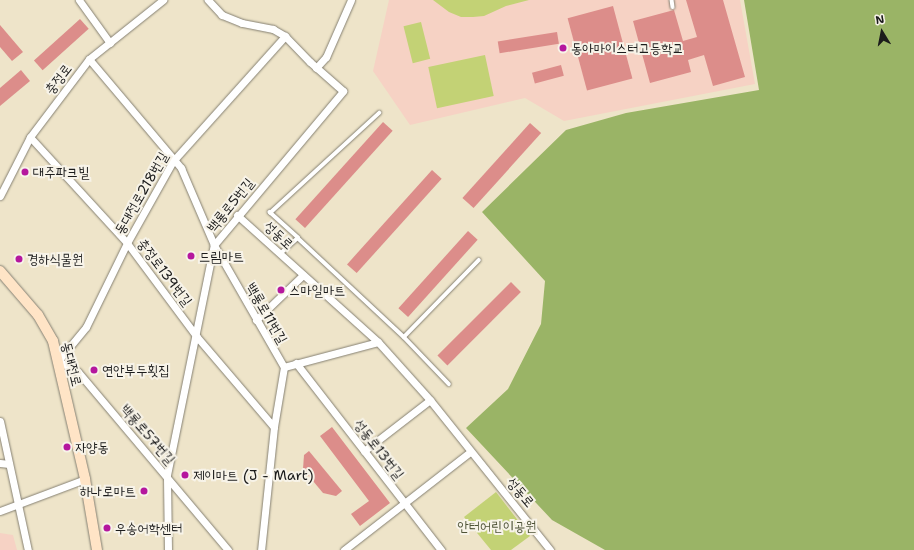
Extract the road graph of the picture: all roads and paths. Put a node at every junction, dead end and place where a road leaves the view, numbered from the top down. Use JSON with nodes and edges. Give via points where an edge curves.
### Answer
{"nodes":[{"id":1,"x":79,"y":0,"type":"edge"},
{"id":2,"x":163,"y":0,"type":"edge"},
{"id":3,"x":208,"y":0,"type":"edge"},
{"id":4,"x":351,"y":0,"type":"edge"},
{"id":5,"x":672,"y":0,"type":"edge"},
{"id":6,"x":673,"y":7,"type":"dead end"},
{"id":7,"x":285,"y":36,"type":"junction"},
{"id":8,"x":110,"y":43,"type":"junction"},
{"id":9,"x":89,"y":59,"type":"junction"},
{"id":10,"x":316,"y":68,"type":"junction"},
{"id":11,"x":379,"y":113,"type":"dead end"},
{"id":12,"x":30,"y":137,"type":"junction"},
{"id":13,"x":173,"y":161,"type":"junction"},
{"id":14,"x":0,"y":196,"type":"edge"},
{"id":15,"x":237,"y":215,"type":"junction"},
{"id":16,"x":298,"y":238,"type":"junction"},
{"id":17,"x":127,"y":243,"type":"junction"},
{"id":18,"x":214,"y":245,"type":"junction"},
{"id":19,"x":280,"y":254,"type":"junction"},
{"id":20,"x":479,"y":260,"type":"dead end"},
{"id":21,"x":0,"y":271,"type":"edge"},
{"id":22,"x":303,"y":275,"type":"junction"},
{"id":23,"x":0,"y":278,"type":"edge"},
{"id":24,"x":10,"y":282,"type":"junction"},
{"id":25,"x":256,"y":320,"type":"junction"},
{"id":26,"x":197,"y":337,"type":"junction"},
{"id":27,"x":404,"y":337,"type":"junction"},
{"id":28,"x":378,"y":342,"type":"junction"},
{"id":29,"x":58,"y":361,"type":"junction"},
{"id":30,"x":296,"y":363,"type":"junction"},
{"id":31,"x":284,"y":367,"type":"junction"},
{"id":32,"x":449,"y":384,"type":"dead end"},
{"id":33,"x":430,"y":400,"type":"junction"},
{"id":34,"x":0,"y":421,"type":"edge"},
{"id":35,"x":274,"y":427,"type":"junction"},
{"id":36,"x":364,"y":451,"type":"junction"},
{"id":37,"x":470,"y":452,"type":"junction"},
{"id":38,"x":0,"y":463,"type":"edge"},
{"id":39,"x":9,"y":464,"type":"junction"},
{"id":40,"x":166,"y":475,"type":"junction"},
{"id":41,"x":84,"y":479,"type":"junction"},
{"id":42,"x":403,"y":502,"type":"junction"},
{"id":43,"x":20,"y":504,"type":"junction"},
{"id":44,"x":0,"y":511,"type":"edge"},
{"id":45,"x":28,"y":550,"type":"edge"},
{"id":46,"x":97,"y":550,"type":"edge"},
{"id":47,"x":168,"y":550,"type":"edge"},
{"id":48,"x":228,"y":550,"type":"edge"},
{"id":49,"x":261,"y":550,"type":"edge"},
{"id":50,"x":344,"y":550,"type":"edge"},
{"id":51,"x":441,"y":550,"type":"edge"},
{"id":52,"x":550,"y":550,"type":"edge"}],
"edges":[{"from":1,"to":8,"type":"street"},
{"from":2,"to":8,"type":"street","name":"충정로"},
{"from":3,"to":7,"type":"street","name":"백룡로5번길","via":[[222,15],[242,23],[273,29]]},
{"from":4,"to":10,"type":"street","via":[[326,57]]},
{"from":5,"to":6,"type":"lane"},
{"from":7,"to":10,"type":"street","name":"백룡로5번길"},
{"from":7,"to":13,"type":"street","name":"동대전로218번길"},
{"from":8,"to":9,"type":"street","name":"충정로"},
{"from":9,"to":12,"type":"street","name":"충정로"},
{"from":9,"to":13,"type":"street","name":"백룡로11번길"},
{"from":10,"to":15,"type":"street","name":"백룡로5번길","via":[[343,91]]},
{"from":11,"to":16,"type":"lane","via":[[270,213]]},
{"from":12,"to":14,"type":"street","name":"충정로"},
{"from":12,"to":17,"type":"street","name":"충정로139번길"},
{"from":13,"to":17,"type":"street","name":"동대전로218번길"},
{"from":13,"to":18,"type":"street","name":"백룡로11번길","via":[[181,168]]},
{"from":15,"to":18,"type":"street","name":"백룡로5번길"},
{"from":15,"to":19,"type":"street","name":"성동로"},
{"from":16,"to":19,"type":"lane"},
{"from":16,"to":27,"type":"lane"},
{"from":17,"to":26,"type":"street","name":"충정로139번길"},
{"from":17,"to":29,"type":"street","name":"동대전로218번길","via":[[86,327]]},
{"from":18,"to":25,"type":"street","name":"백룡로11번길"},
{"from":18,"to":26,"type":"street","name":"백룡로5번길"},
{"from":19,"to":22,"type":"street","name":"성동로"},
{"from":20,"to":27,"type":"lane"},
{"from":21,"to":24,"type":"main road","name":"동대전로"},
{"from":22,"to":25,"type":"street"},
{"from":22,"to":28,"type":"street","name":"성동로"},
{"from":23,"to":24,"type":"main road"},
{"from":24,"to":29,"type":"main road","name":"동대전로","via":[[38,315],[53,341]]},
{"from":25,"to":31,"type":"street","name":"백룡로11번길"},
{"from":26,"to":35,"type":"street","name":"충정로139번길"},
{"from":26,"to":40,"type":"street","name":"백룡로5번길"},
{"from":27,"to":32,"type":"lane"},
{"from":28,"to":30,"type":"street"},
{"from":28,"to":33,"type":"street","name":"성동로"},
{"from":29,"to":40,"type":"street","name":"백룡로57번길","via":[[78,372]]},
{"from":29,"to":41,"type":"main road","name":"동대전로"},
{"from":30,"to":31,"type":"street"},
{"from":30,"to":36,"type":"street","name":"성동로13번길"},
{"from":31,"to":35,"type":"street"},
{"from":33,"to":36,"type":"street"},
{"from":33,"to":37,"type":"street","name":"성동로"},
{"from":34,"to":39,"type":"street"},
{"from":35,"to":49,"type":"street"},
{"from":36,"to":42,"type":"street","name":"성동로13번길"},
{"from":37,"to":42,"type":"street"},
{"from":37,"to":52,"type":"street","name":"성동로"},
{"from":38,"to":39,"type":"street"},
{"from":39,"to":43,"type":"street","via":[[13,487]]},
{"from":40,"to":47,"type":"street","name":"백룡로5번길"},
{"from":40,"to":48,"type":"street","name":"백룡로57번길"},
{"from":41,"to":43,"type":"street"},
{"from":41,"to":46,"type":"main road","name":"동대전로"},
{"from":42,"to":50,"type":"street"},
{"from":42,"to":51,"type":"street","name":"성동로13번길"},
{"from":43,"to":44,"type":"street"},
{"from":43,"to":45,"type":"street"}]}
